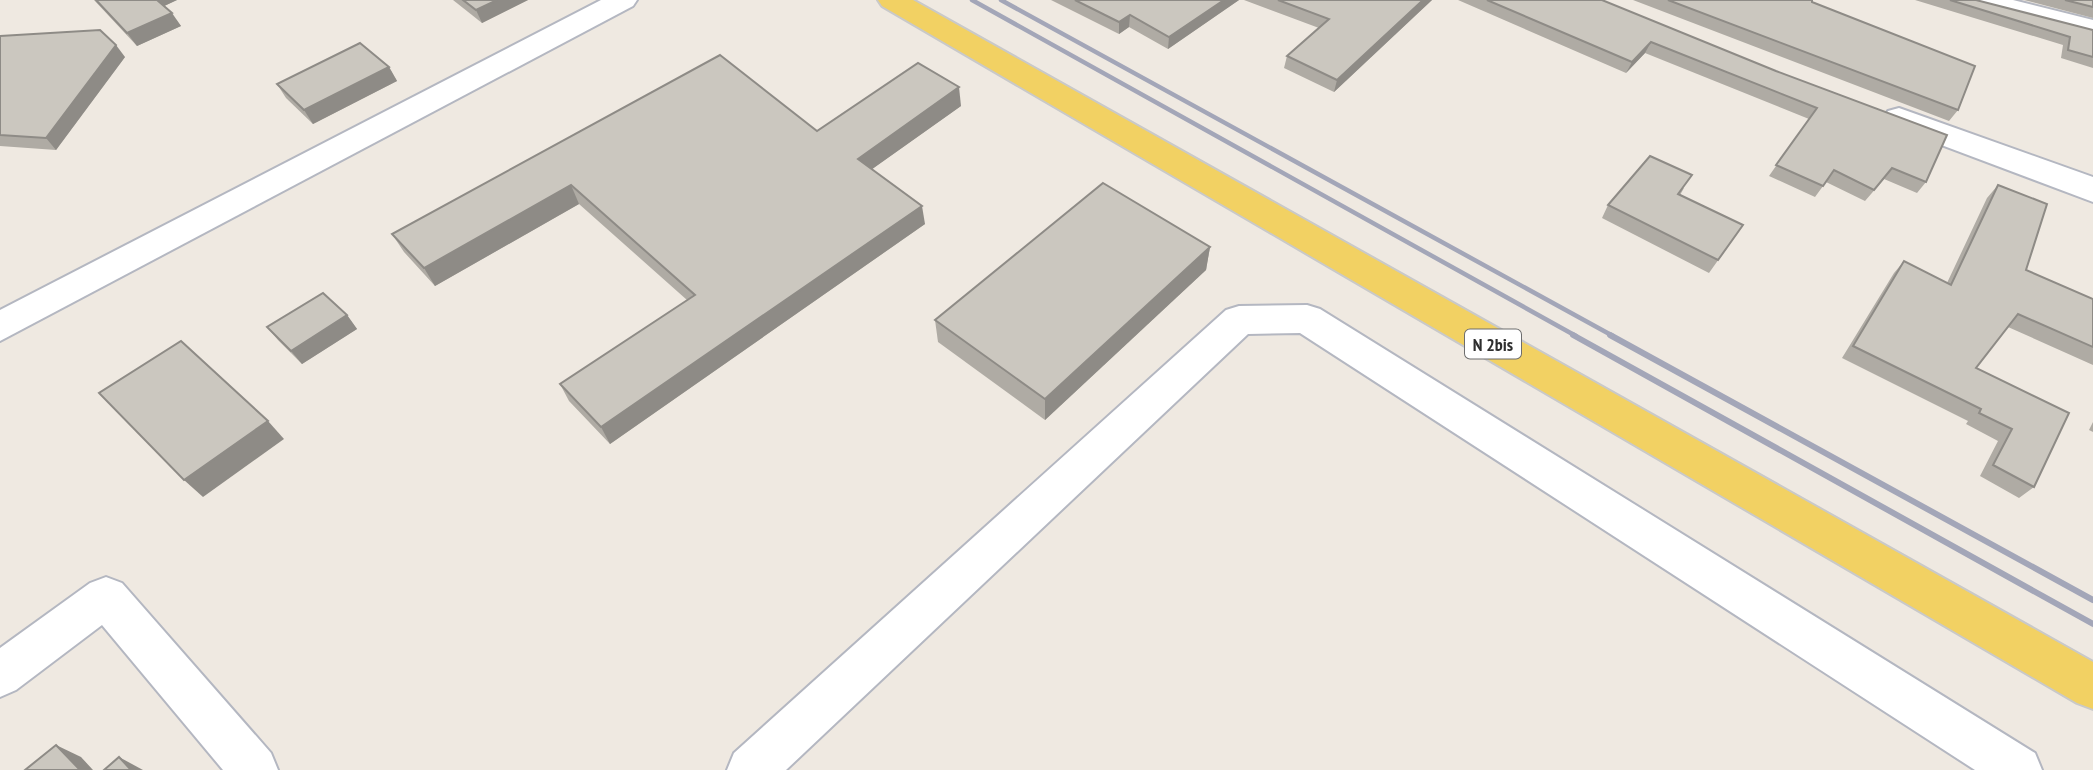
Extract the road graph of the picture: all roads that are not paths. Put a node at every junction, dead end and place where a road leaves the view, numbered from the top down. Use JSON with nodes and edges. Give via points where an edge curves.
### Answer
{"nodes":[{"id":1,"x":623,"y":0,"type":"edge"},
{"id":2,"x":892,"y":0,"type":"edge"},
{"id":3,"x":1979,"y":0,"type":"edge"},
{"id":4,"x":2093,"y":29,"type":"edge"},
{"id":5,"x":1868,"y":107,"type":"edge"},
{"id":6,"x":2093,"y":190,"type":"edge"},
{"id":7,"x":0,"y":327,"type":"edge"},
{"id":8,"x":0,"y":676,"type":"edge"},
{"id":9,"x":2093,"y":687,"type":"edge"},
{"id":10,"x":254,"y":770,"type":"edge"},
{"id":11,"x":751,"y":770,"type":"edge"},
{"id":12,"x":2018,"y":770,"type":"edge"}],
"edges":[{"from":1,"to":7,"type":"street"},
{"from":2,"to":9,"type":"main road","number":"N 2bis"},
{"from":3,"to":4,"type":"street"},
{"from":5,"to":6,"type":"street"},
{"from":8,"to":10,"type":"street","via":[[106,597]]},
{"from":11,"to":12,"type":"street","via":[[1239,320],[1307,318]]}]}
